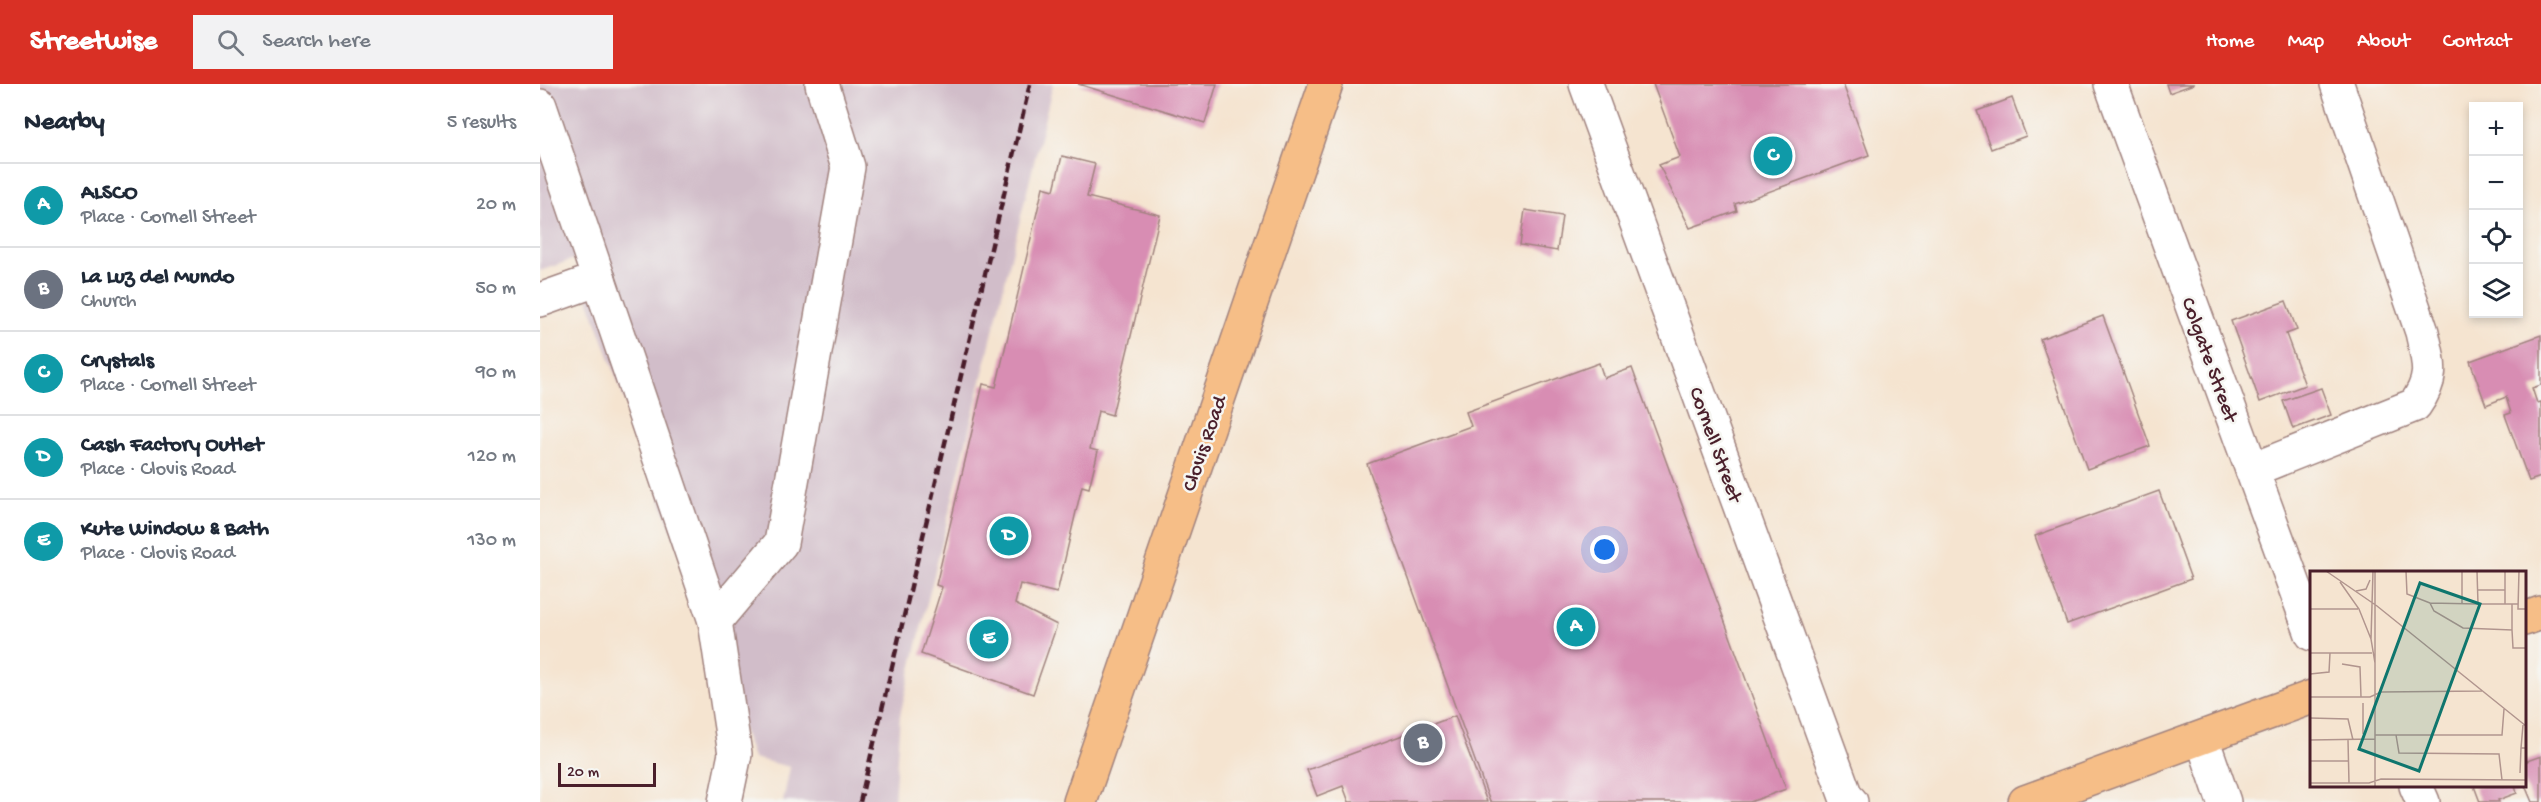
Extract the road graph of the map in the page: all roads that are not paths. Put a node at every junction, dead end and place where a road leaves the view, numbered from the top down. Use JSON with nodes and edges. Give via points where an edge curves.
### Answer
{"nodes":[{"id":1,"x":822,"y":84,"type":"edge"},
{"id":2,"x":1326,"y":84,"type":"edge"},
{"id":3,"x":1586,"y":84,"type":"edge"},
{"id":4,"x":2111,"y":84,"type":"edge"},
{"id":5,"x":2337,"y":84,"type":"edge"},
{"id":6,"x":540,"y":106,"type":"edge"},
{"id":7,"x":599,"y":279,"type":"junction"},
{"id":8,"x":540,"y":300,"type":"edge"},
{"id":9,"x":2252,"y":470,"type":"junction"},
{"id":10,"x":2541,"y":613,"type":"edge"},
{"id":11,"x":2526,"y":619,"type":"edge"},
{"id":12,"x":715,"y":621,"type":"junction"},
{"id":13,"x":2310,"y":629,"type":"edge"},
{"id":14,"x":2310,"y":698,"type":"edge"},
{"id":15,"x":2202,"y":738,"type":"junction"},
{"id":16,"x":2416,"y":787,"type":"edge"},
{"id":17,"x":2036,"y":800,"type":"edge"},
{"id":18,"x":725,"y":802,"type":"edge"},
{"id":19,"x":1080,"y":802,"type":"edge"},
{"id":20,"x":1851,"y":802,"type":"edge"},
{"id":21,"x":2224,"y":802,"type":"edge"},
{"id":22,"x":2423,"y":802,"type":"edge"}],
"edges":[{"from":1,"to":12,"type":"street","via":[[848,167],[781,543]]},
{"from":2,"to":19,"type":"main road","name":"Clovis Road"},
{"from":3,"to":20,"type":"street","name":"Cornell Street","via":[[1845,797]]},
{"from":4,"to":9,"type":"street","name":"Colgate Street"},
{"from":5,"to":9,"type":"street","via":[[2422,332],[2429,364],[2427,387],[2415,405]]},
{"from":6,"to":7,"type":"street"},
{"from":7,"to":8,"type":"street"},
{"from":7,"to":12,"type":"street"},
{"from":9,"to":13,"type":"street","name":"Colgate Street"},
{"from":10,"to":11,"type":"main road"},
{"from":12,"to":18,"type":"street","via":[[735,754]]},
{"from":14,"to":15,"type":"main road"},
{"from":15,"to":17,"type":"main road"},
{"from":15,"to":21,"type":"street"},
{"from":16,"to":22,"type":"street"}]}
